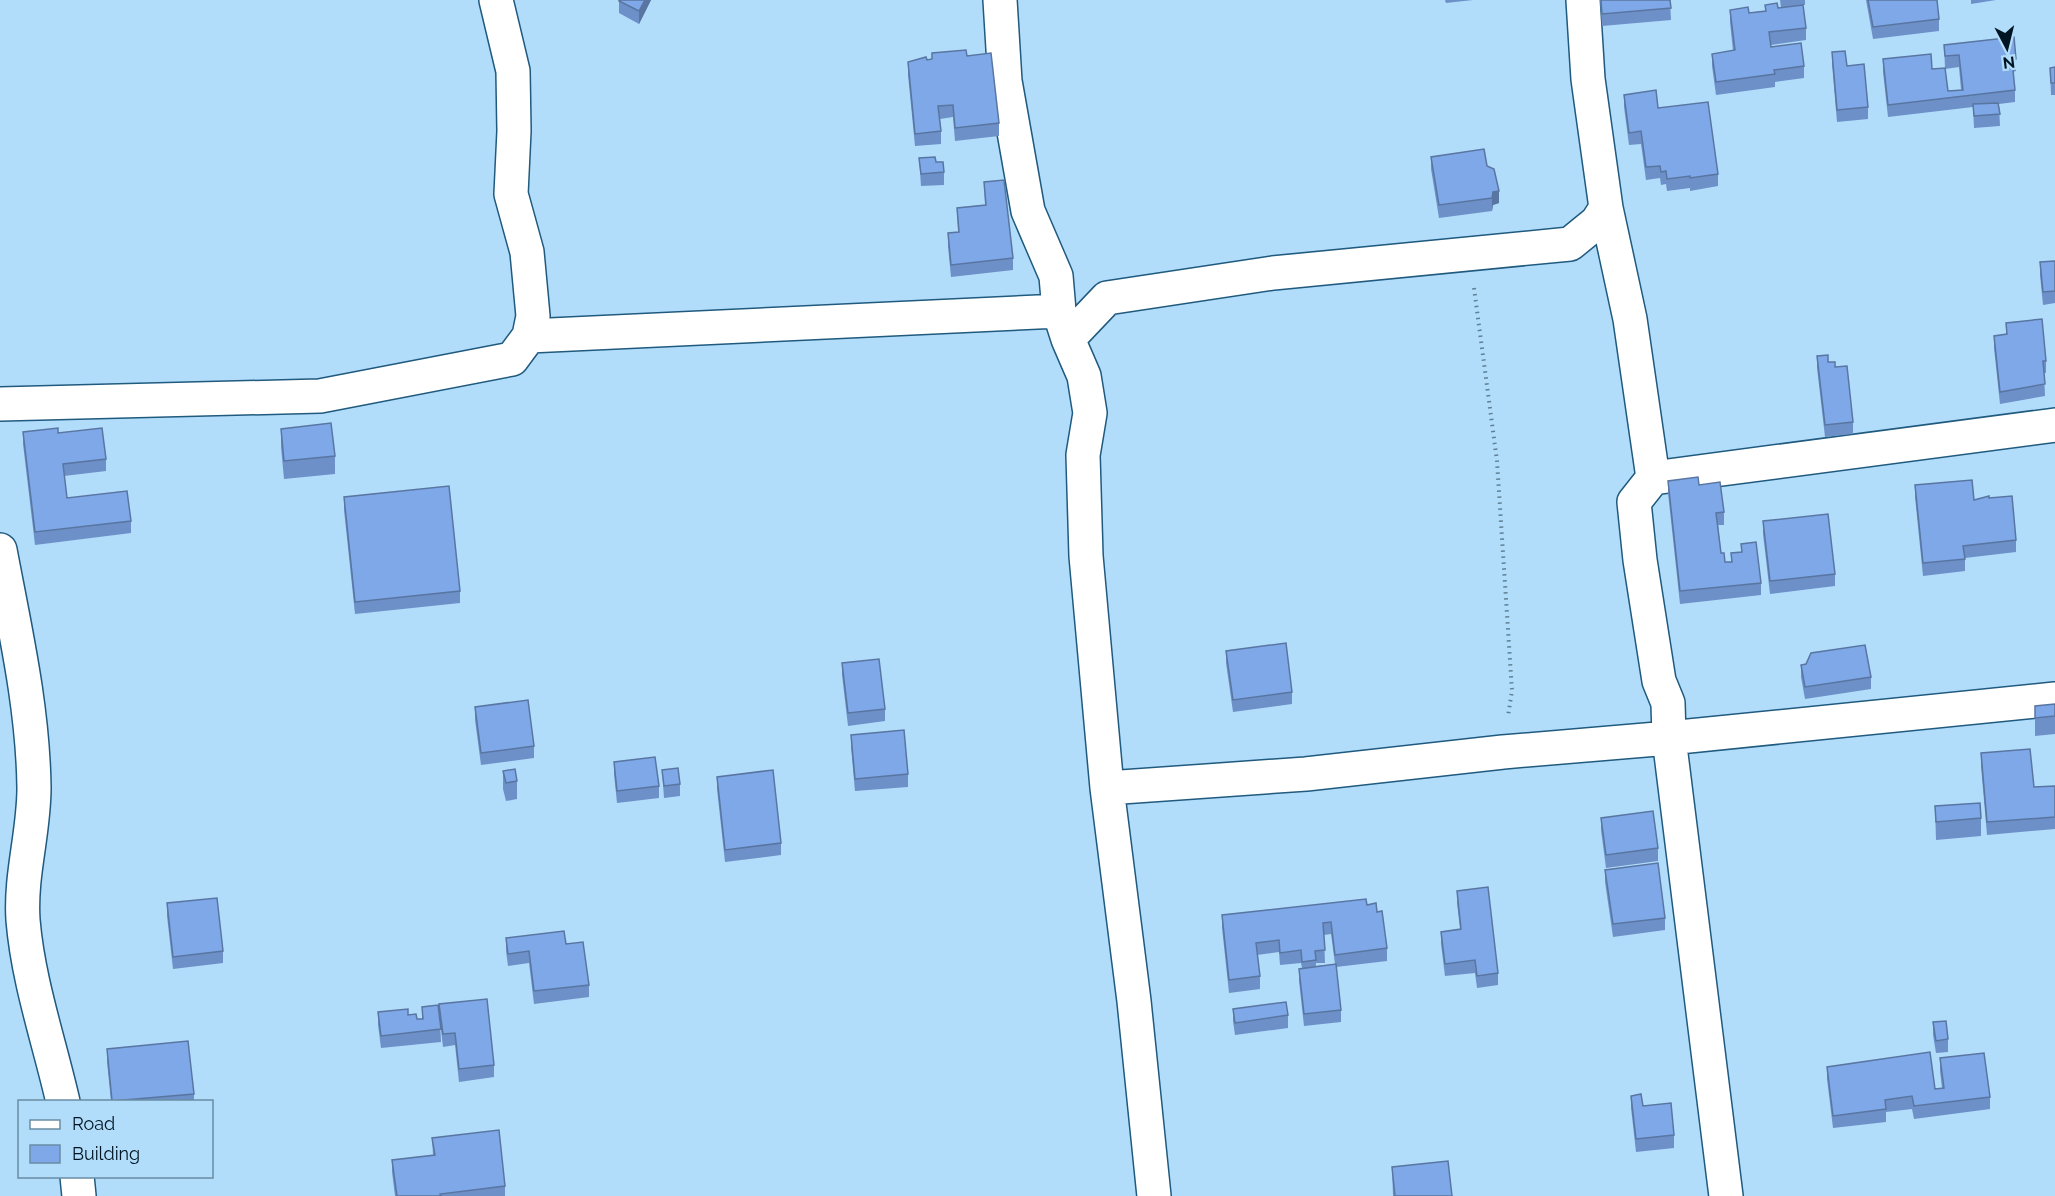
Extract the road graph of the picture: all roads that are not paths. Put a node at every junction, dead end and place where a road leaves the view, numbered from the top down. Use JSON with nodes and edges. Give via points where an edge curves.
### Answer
{"nodes":[{"id":1,"x":496,"y":0,"type":"edge"},
{"id":2,"x":1000,"y":0,"type":"edge"},
{"id":3,"x":1583,"y":0,"type":"edge"},
{"id":4,"x":1606,"y":208,"type":"junction"},
{"id":5,"x":1064,"y":325,"type":"junction"},
{"id":6,"x":529,"y":336,"type":"junction"},
{"id":7,"x":0,"y":404,"type":"edge"},
{"id":8,"x":2055,"y":425,"type":"edge"},
{"id":9,"x":1653,"y":478,"type":"junction"},
{"id":10,"x":0,"y":550,"type":"edge"},
{"id":11,"x":2055,"y":699,"type":"edge"},
{"id":12,"x":1669,"y":738,"type":"junction"},
{"id":13,"x":1107,"y":788,"type":"junction"},
{"id":14,"x":63,"y":1100,"type":"edge"},
{"id":15,"x":77,"y":1178,"type":"edge"},
{"id":16,"x":80,"y":1196,"type":"edge"},
{"id":17,"x":1154,"y":1196,"type":"edge"},
{"id":18,"x":1726,"y":1196,"type":"edge"}],
"edges":[{"from":1,"to":6,"type":"street","via":[[513,71],[511,194],[527,252],[533,316]]},
{"from":2,"to":5,"type":"street","via":[[1005,81],[1028,211],[1056,276]]},
{"from":3,"to":4,"type":"street","via":[[1588,79]]},
{"from":4,"to":5,"type":"street","via":[[1597,222],[1570,244],[1273,273],[1107,298]]},
{"from":4,"to":9,"type":"street","via":[[1630,319]]},
{"from":5,"to":6,"type":"street"},
{"from":5,"to":13,"type":"street","via":[[1084,376],[1090,413],[1083,455],[1086,556]]},
{"from":6,"to":7,"type":"street","via":[[512,359],[320,396]]},
{"from":8,"to":9,"type":"street"},
{"from":9,"to":12,"type":"street","via":[[1634,502],[1659,681],[1668,704]]},
{"from":10,"to":14,"type":"street","via":[[33,736],[34,792],[23,921],[29,966]]},
{"from":11,"to":12,"type":"street"},
{"from":12,"to":13,"type":"street","via":[[1306,774]]},
{"from":12,"to":18,"type":"street"},
{"from":13,"to":17,"type":"street"},
{"from":15,"to":16,"type":"street"}]}
